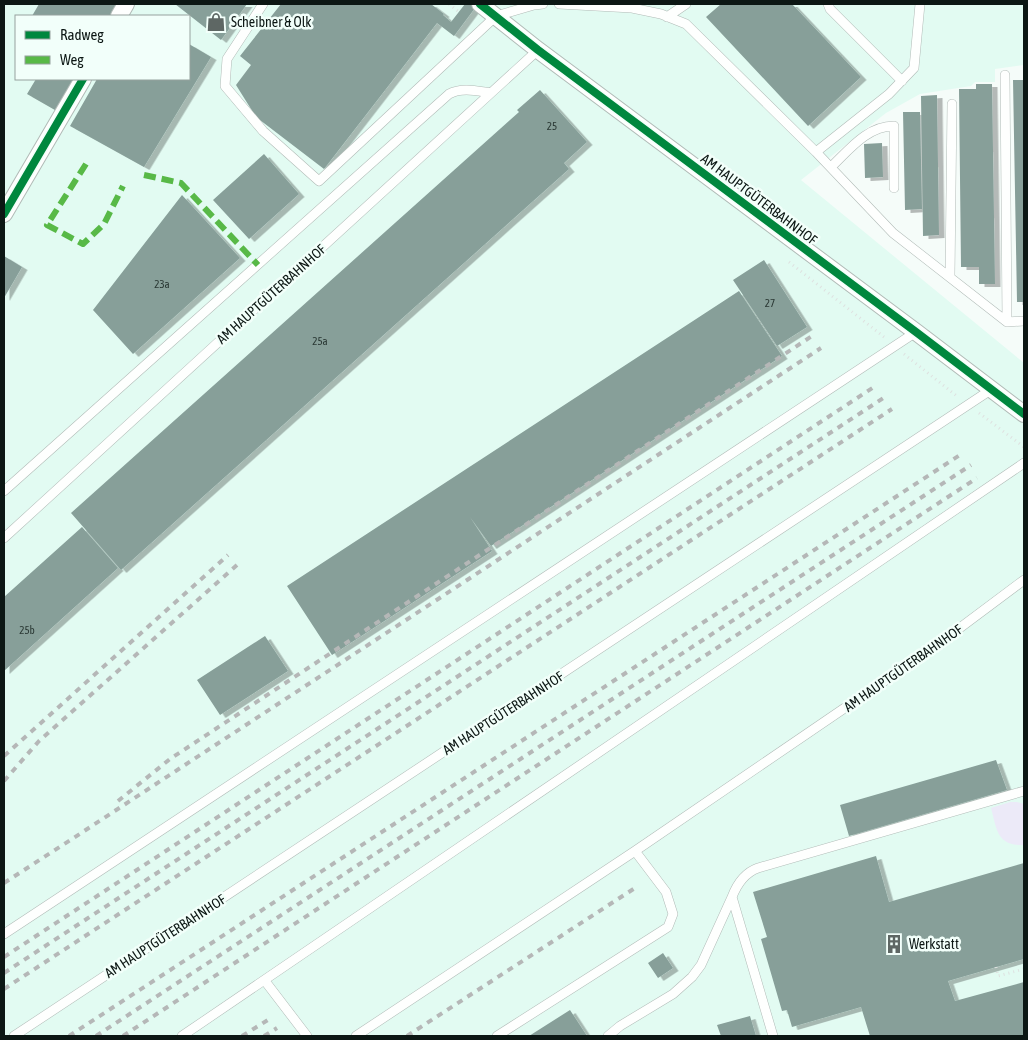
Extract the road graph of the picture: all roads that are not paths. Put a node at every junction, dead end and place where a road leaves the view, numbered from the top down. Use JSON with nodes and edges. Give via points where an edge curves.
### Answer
{"nodes":[{"id":1,"x":126,"y":4,"type":"edge"},
{"id":2,"x":262,"y":4,"type":"edge"},
{"id":3,"x":480,"y":4,"type":"edge"},
{"id":4,"x":543,"y":4,"type":"edge"},
{"id":5,"x":559,"y":4,"type":"edge"},
{"id":6,"x":686,"y":4,"type":"edge"},
{"id":7,"x":828,"y":4,"type":"edge"},
{"id":8,"x":920,"y":4,"type":"edge"},
{"id":9,"x":521,"y":6,"type":"edge"},
{"id":10,"x":120,"y":15,"type":"edge"},
{"id":11,"x":496,"y":16,"type":"junction"},
{"id":12,"x":667,"y":17,"type":"junction"},
{"id":13,"x":538,"y":50,"type":"junction"},
{"id":14,"x":1005,"y":75,"type":"dead end"},
{"id":15,"x":81,"y":80,"type":"edge"},
{"id":16,"x":902,"y":81,"type":"junction"},
{"id":17,"x":491,"y":93,"type":"junction"},
{"id":18,"x":952,"y":104,"type":"dead end"},
{"id":19,"x":816,"y":152,"type":"junction"},
{"id":20,"x":831,"y":167,"type":"junction"},
{"id":21,"x":894,"y":188,"type":"dead end"},
{"id":22,"x":4,"y":214,"type":"edge"},
{"id":23,"x":950,"y":277,"type":"junction"},
{"id":24,"x":1024,"y":321,"type":"edge"},
{"id":25,"x":1007,"y":322,"type":"junction"},
{"id":26,"x":916,"y":332,"type":"junction"},
{"id":27,"x":992,"y":389,"type":"junction"},
{"id":28,"x":1024,"y":414,"type":"edge"},
{"id":29,"x":1024,"y":463,"type":"edge"},
{"id":30,"x":4,"y":491,"type":"edge"},
{"id":31,"x":4,"y":538,"type":"edge"},
{"id":32,"x":1024,"y":580,"type":"edge"},
{"id":33,"x":1024,"y":791,"type":"edge"},
{"id":34,"x":635,"y":851,"type":"junction"},
{"id":35,"x":732,"y":897,"type":"junction"},
{"id":36,"x":4,"y":934,"type":"edge"},
{"id":37,"x":264,"y":981,"type":"junction"},
{"id":38,"x":14,"y":1036,"type":"edge"},
{"id":39,"x":182,"y":1036,"type":"edge"},
{"id":40,"x":307,"y":1036,"type":"edge"},
{"id":41,"x":356,"y":1036,"type":"edge"},
{"id":42,"x":497,"y":1036,"type":"edge"},
{"id":43,"x":608,"y":1036,"type":"edge"},
{"id":44,"x":773,"y":1036,"type":"edge"}],
"edges":[{"from":1,"to":10,"type":"street"},
{"from":2,"to":11,"type":"lane","via":[[227,58],[225,86],[263,131],[319,181]]},
{"from":3,"to":11,"type":"street","name":"AM HAUPTGÜTERBAHNHOF"},
{"from":4,"to":9,"type":"lane"},
{"from":5,"to":12,"type":"lane","via":[[632,8]]},
{"from":6,"to":12,"type":"lane"},
{"from":7,"to":16,"type":"lane"},
{"from":8,"to":16,"type":"lane","via":[[914,68]]},
{"from":9,"to":11,"type":"lane"},
{"from":11,"to":13,"type":"street","name":"AM HAUPTGÜTERBAHNHOF"},
{"from":12,"to":19,"type":"lane","via":[[686,24]]},
{"from":13,"to":17,"type":"lane","name":"AM HAUPTGÜTERBAHNHOF"},
{"from":13,"to":26,"type":"street","name":"AM HAUPTGÜTERBAHNHOF"},
{"from":14,"to":25,"type":"lane"},
{"from":15,"to":22,"type":"street"},
{"from":16,"to":19,"type":"lane"},
{"from":17,"to":30,"type":"lane","via":[[461,90],[449,94]]},
{"from":17,"to":31,"type":"lane","name":"AM HAUPTGÜTERBAHNHOF"},
{"from":18,"to":23,"type":"lane"},
{"from":19,"to":20,"type":"lane"},
{"from":20,"to":21,"type":"lane","via":[[865,134],[894,126]]},
{"from":20,"to":23,"type":"lane","via":[[893,233]]},
{"from":23,"to":25,"type":"lane"},
{"from":24,"to":25,"type":"lane"},
{"from":26,"to":27,"type":"street","name":"AM HAUPTGÜTERBAHNHOF"},
{"from":26,"to":36,"type":"lane"},
{"from":27,"to":28,"type":"street","name":"AM HAUPTGÜTERBAHNHOF"},
{"from":27,"to":38,"type":"lane","name":"AM HAUPTGÜTERBAHNHOF"},
{"from":29,"to":37,"type":"lane"},
{"from":32,"to":34,"type":"lane","name":"AM HAUPTGÜTERBAHNHOF","via":[[937,645]]},
{"from":33,"to":35,"type":"lane","via":[[754,869],[737,885]]},
{"from":34,"to":41,"type":"lane","name":"AM HAUPTGÜTERBAHNHOF"},
{"from":34,"to":42,"type":"lane","via":[[666,892],[672,914],[668,926]]},
{"from":35,"to":43,"type":"lane","via":[[701,965],[692,977],[673,994]]},
{"from":35,"to":44,"type":"lane"},
{"from":37,"to":39,"type":"lane"},
{"from":37,"to":40,"type":"lane"}]}
